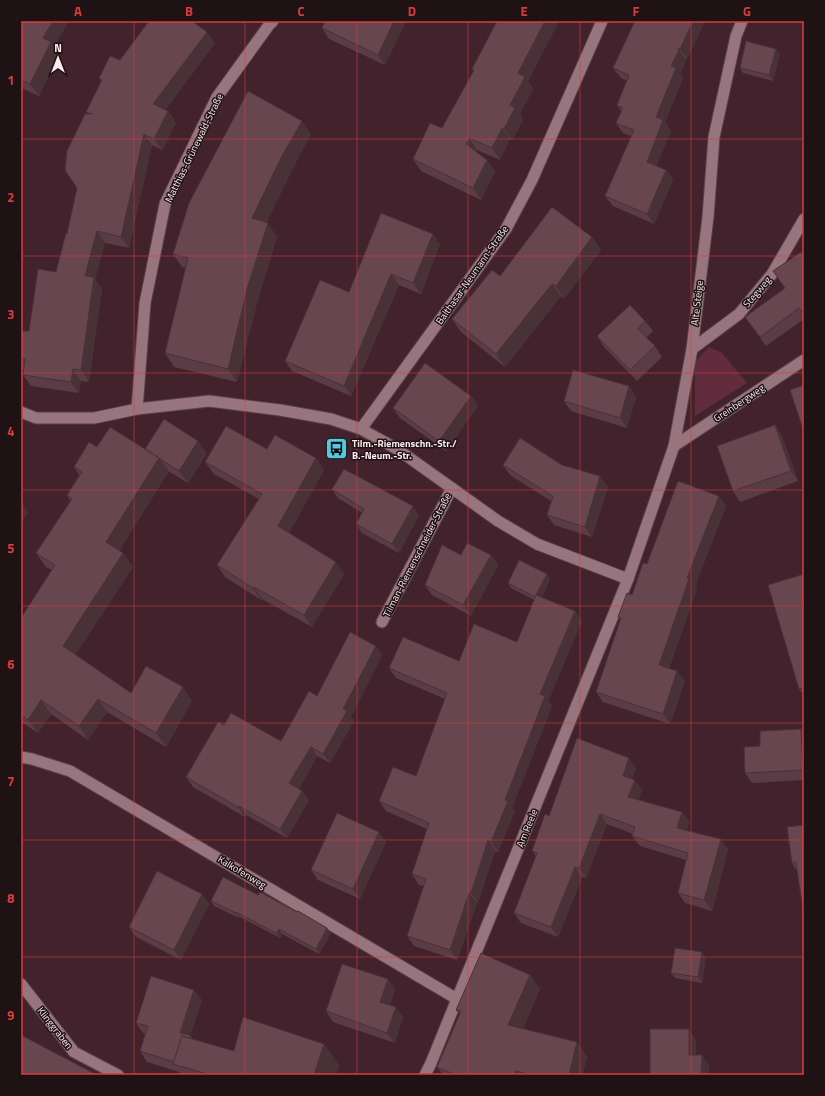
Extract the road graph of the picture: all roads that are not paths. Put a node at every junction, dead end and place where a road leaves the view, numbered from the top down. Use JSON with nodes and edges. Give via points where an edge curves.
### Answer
{"nodes":[{"id":1,"x":273,"y":21,"type":"edge"},
{"id":2,"x":602,"y":21,"type":"edge"},
{"id":3,"x":742,"y":21,"type":"edge"},
{"id":4,"x":804,"y":219,"type":"edge"},
{"id":5,"x":692,"y":349,"type":"junction"},
{"id":6,"x":804,"y":360,"type":"edge"},
{"id":7,"x":137,"y":409,"type":"junction"},
{"id":8,"x":21,"y":412,"type":"edge"},
{"id":9,"x":361,"y":429,"type":"junction"},
{"id":10,"x":674,"y":446,"type":"junction"},
{"id":11,"x":452,"y":488,"type":"junction"},
{"id":12,"x":628,"y":579,"type":"junction"},
{"id":13,"x":382,"y":622,"type":"dead end"},
{"id":14,"x":21,"y":757,"type":"edge"},
{"id":15,"x":21,"y":984,"type":"edge"},
{"id":16,"x":458,"y":999,"type":"junction"},
{"id":17,"x":118,"y":1075,"type":"edge"},
{"id":18,"x":425,"y":1075,"type":"edge"}],
"edges":[{"from":1,"to":7,"type":"street","name":"Matthias-Grünewald-Straße","via":[[217,97],[165,204],[145,303]]},
{"from":2,"to":9,"type":"street","name":"Balthasar-Neumann-Straße","via":[[532,180],[506,230]]},
{"from":3,"to":5,"type":"street","name":"Alte Steige","via":[[736,36],[714,137],[708,217]]},
{"from":4,"to":5,"type":"street","name":"Stegweg","via":[[772,274],[739,314]]},
{"from":5,"to":10,"type":"street","name":"Alte Steige"},
{"from":6,"to":10,"type":"street","name":"Greinbergweg"},
{"from":7,"to":8,"type":"street","name":"Tilman-Riemenschneider-Straße","via":[[94,418],[36,418]]},
{"from":7,"to":9,"type":"street","name":"Tilman-Riemenschneider-Straße","via":[[209,401],[331,419]]},
{"from":9,"to":11,"type":"street","name":"Tilman-Riemenschneider-Straße","via":[[397,449]]},
{"from":10,"to":12,"type":"street","name":"Alte Steige"},
{"from":11,"to":12,"type":"street","name":"Tilman-Riemenschneider-Straße","via":[[498,521],[537,544]]},
{"from":11,"to":13,"type":"street","name":"Tilman-Riemenschneider-Straße"},
{"from":12,"to":16,"type":"street","name":"Am Reele"},
{"from":14,"to":16,"type":"street","name":"Kalkofenweg","via":[[70,771]]},
{"from":15,"to":17,"type":"street","name":"Klinggraben","via":[[74,1052]]},
{"from":16,"to":18,"type":"street","name":"Am Reele"}]}
